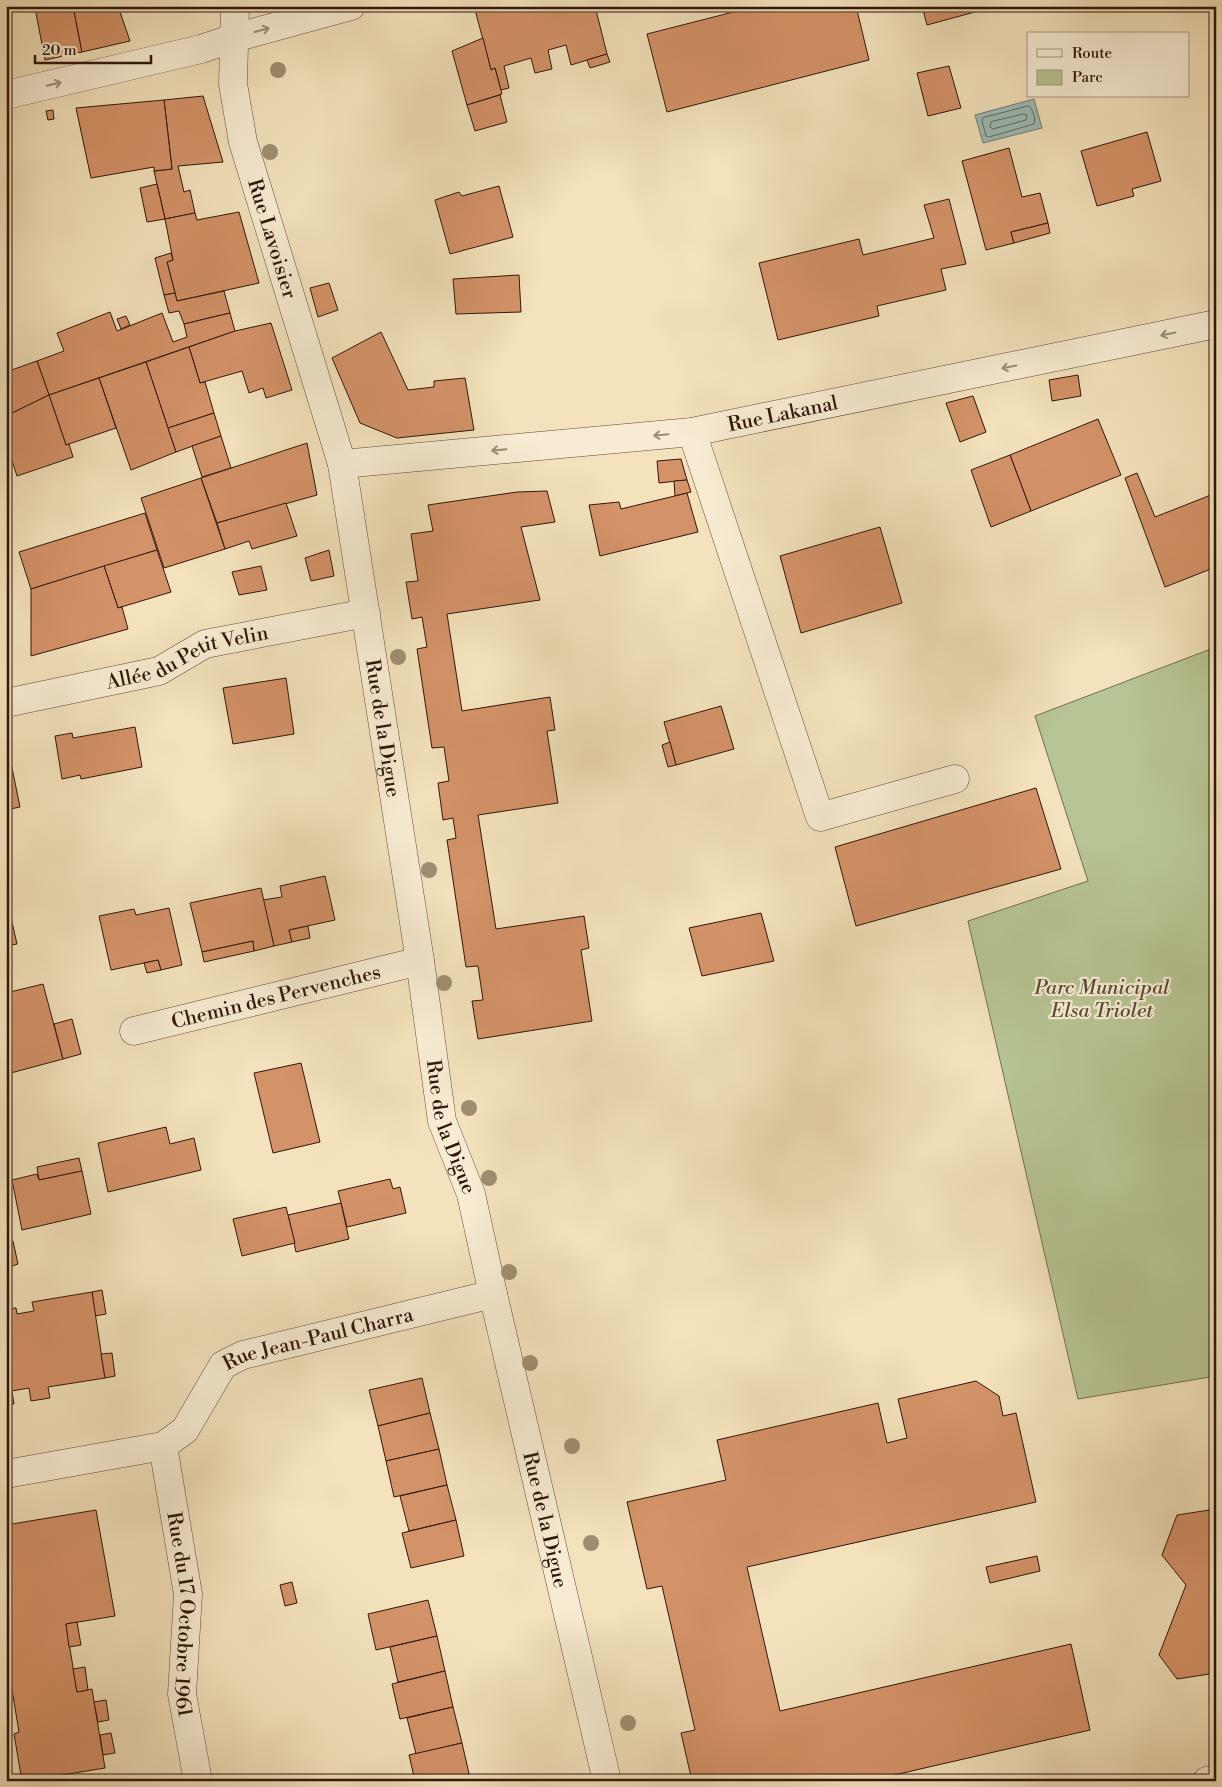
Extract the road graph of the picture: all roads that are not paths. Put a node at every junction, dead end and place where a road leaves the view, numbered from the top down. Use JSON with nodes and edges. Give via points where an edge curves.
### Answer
{"nodes":[{"id":1,"x":235,"y":6,"type":"edge"},
{"id":2,"x":351,"y":6,"type":"edge"},
{"id":3,"x":234,"y":38,"type":"junction"},
{"id":4,"x":6,"y":95,"type":"edge"},
{"id":5,"x":1216,"y":324,"type":"edge"},
{"id":6,"x":692,"y":432,"type":"junction"},
{"id":7,"x":342,"y":464,"type":"junction"},
{"id":8,"x":366,"y":613,"type":"junction"},
{"id":9,"x":6,"y":703,"type":"edge"},
{"id":10,"x":955,"y":779,"type":"dead end"},
{"id":11,"x":420,"y":961,"type":"junction"},
{"id":12,"x":134,"y":1031,"type":"dead end"},
{"id":13,"x":493,"y":1294,"type":"junction"},
{"id":14,"x":163,"y":1446,"type":"junction"},
{"id":15,"x":6,"y":1474,"type":"edge"},
{"id":16,"x":1216,"y":1779,"type":"edge"},
{"id":17,"x":198,"y":1781,"type":"edge"},
{"id":18,"x":607,"y":1781,"type":"edge"},
{"id":19,"x":1206,"y":1781,"type":"edge"}],
"edges":[{"from":1,"to":3,"type":"street","name":"Rue Lavoisier"},
{"from":3,"to":2,"type":"street","one_way":true},
{"from":4,"to":3,"type":"street","one_way":true,"via":[[201,50]]},
{"from":3,"to":7,"type":"street","name":"Rue Lavoisier","via":[[233,84],[244,142]]},
{"from":5,"to":6,"type":"street","name":"Rue Lakanal","one_way":true},
{"from":6,"to":7,"type":"street","name":"Rue Lakanal","one_way":true},
{"from":6,"to":10,"type":"street","via":[[820,817]]},
{"from":7,"to":8,"type":"street","name":"Rue de la Digue"},
{"from":8,"to":9,"type":"street","name":"Allée du Petit Velin","via":[[205,644],[159,671]]},
{"from":8,"to":11,"type":"street","name":"Rue de la Digue"},
{"from":11,"to":12,"type":"street","name":"Chemin des Pervenches"},
{"from":11,"to":13,"type":"street","name":"Rue de la Digue","via":[[442,1121],[471,1194]]},
{"from":13,"to":14,"type":"street","name":"Rue Jean-Paul Charra","via":[[243,1355],[223,1366],[185,1430]]},
{"from":13,"to":18,"type":"street","name":"Rue de la Digue"},
{"from":14,"to":15,"type":"street","name":"Rue Jean-Paul Charra"},
{"from":14,"to":17,"type":"street","name":"Rue du 17 Octobre 1961","via":[[188,1594],[182,1694]]},
{"from":16,"to":19,"type":"street"}]}
